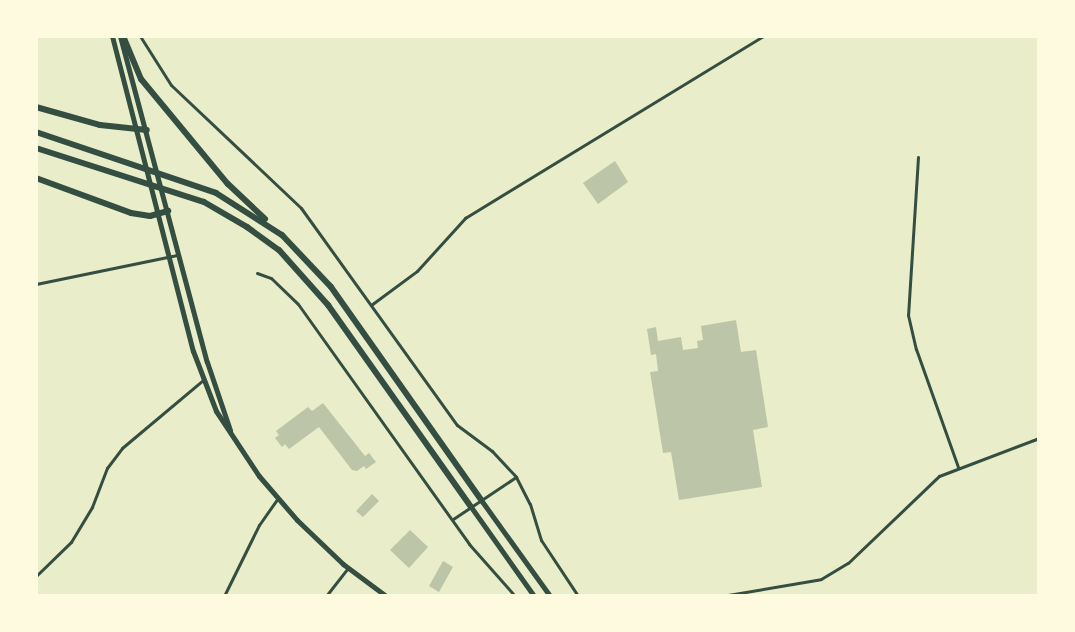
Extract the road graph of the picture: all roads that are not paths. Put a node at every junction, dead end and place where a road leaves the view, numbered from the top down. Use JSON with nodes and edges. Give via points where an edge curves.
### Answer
{"nodes":[{"id":1,"x":112,"y":36,"type":"edge"},
{"id":2,"x":122,"y":36,"type":"edge"},
{"id":3,"x":140,"y":36,"type":"edge"},
{"id":4,"x":763,"y":36,"type":"edge"},
{"id":5,"x":36,"y":107,"type":"edge"},
{"id":6,"x":136,"y":130,"type":"junction"},
{"id":7,"x":147,"y":130,"type":"junction"},
{"id":8,"x":36,"y":132,"type":"edge"},
{"id":9,"x":36,"y":148,"type":"edge"},
{"id":10,"x":918,"y":157,"type":"dead end"},
{"id":11,"x":36,"y":178,"type":"edge"},
{"id":12,"x":157,"y":211,"type":"junction"},
{"id":13,"x":168,"y":211,"type":"junction"},
{"id":14,"x":282,"y":235,"type":"junction"},
{"id":15,"x":179,"y":254,"type":"junction"},
{"id":16,"x":168,"y":257,"type":"junction"},
{"id":17,"x":257,"y":273,"type":"dead end"},
{"id":18,"x":36,"y":284,"type":"edge"},
{"id":19,"x":371,"y":305,"type":"junction"},
{"id":20,"x":203,"y":380,"type":"junction"},
{"id":21,"x":232,"y":435,"type":"junction"},
{"id":22,"x":1039,"y":438,"type":"edge"},
{"id":23,"x":958,"y":467,"type":"junction"},
{"id":24,"x":516,"y":477,"type":"junction"},
{"id":25,"x":277,"y":499,"type":"junction"},
{"id":26,"x":481,"y":500,"type":"junction"},
{"id":27,"x":471,"y":507,"type":"junction"},
{"id":28,"x":452,"y":520,"type":"junction"},
{"id":29,"x":348,"y":568,"type":"junction"},
{"id":30,"x":36,"y":576,"type":"edge"},
{"id":31,"x":224,"y":596,"type":"edge"},
{"id":32,"x":326,"y":596,"type":"edge"},
{"id":33,"x":386,"y":596,"type":"edge"},
{"id":34,"x":515,"y":596,"type":"edge"},
{"id":35,"x":534,"y":596,"type":"edge"},
{"id":36,"x":550,"y":596,"type":"edge"},
{"id":37,"x":578,"y":596,"type":"edge"},
{"id":38,"x":722,"y":596,"type":"edge"}],
"edges":[{"from":1,"to":6,"type":"main road"},
{"from":2,"to":7,"type":"main road"},
{"from":2,"to":14,"type":"highway","via":[[141,79],[228,184]]},
{"from":3,"to":19,"type":"street","via":[[171,85],[301,208]]},
{"from":4,"to":19,"type":"street","via":[[465,218],[417,271]]},
{"from":5,"to":6,"type":"highway"},
{"from":6,"to":7,"type":"highway"},
{"from":6,"to":12,"type":"main road"},
{"from":7,"to":13,"type":"main road"},
{"from":8,"to":14,"type":"highway","via":[[216,193]]},
{"from":9,"to":27,"type":"highway","via":[[204,202],[279,250],[328,305]]},
{"from":10,"to":23,"type":"street","via":[[908,315]]},
{"from":11,"to":12,"type":"highway","via":[[131,213]]},
{"from":12,"to":13,"type":"highway"},
{"from":12,"to":16,"type":"main road"},
{"from":13,"to":15,"type":"main road"},
{"from":14,"to":26,"type":"highway","via":[[331,287]]},
{"from":15,"to":16,"type":"street"},
{"from":15,"to":21,"type":"main road"},
{"from":16,"to":18,"type":"street"},
{"from":16,"to":20,"type":"main road"},
{"from":17,"to":28,"type":"street","via":[[271,278],[298,304]]},
{"from":19,"to":24,"type":"street","via":[[457,425]]},
{"from":20,"to":21,"type":"main road"},
{"from":20,"to":30,"type":"street","via":[[122,448],[71,542]]},
{"from":21,"to":25,"type":"main road"},
{"from":22,"to":23,"type":"street"},
{"from":23,"to":38,"type":"street","via":[[912,498],[838,570],[811,582]]},
{"from":24,"to":26,"type":"street"},
{"from":24,"to":37,"type":"street","via":[[541,540]]},
{"from":25,"to":29,"type":"main road"},
{"from":25,"to":31,"type":"street"},
{"from":26,"to":27,"type":"street"},
{"from":26,"to":36,"type":"main road"},
{"from":27,"to":28,"type":"street"},
{"from":27,"to":35,"type":"main road"},
{"from":28,"to":34,"type":"street"},
{"from":29,"to":32,"type":"street"},
{"from":29,"to":33,"type":"main road"}]}
